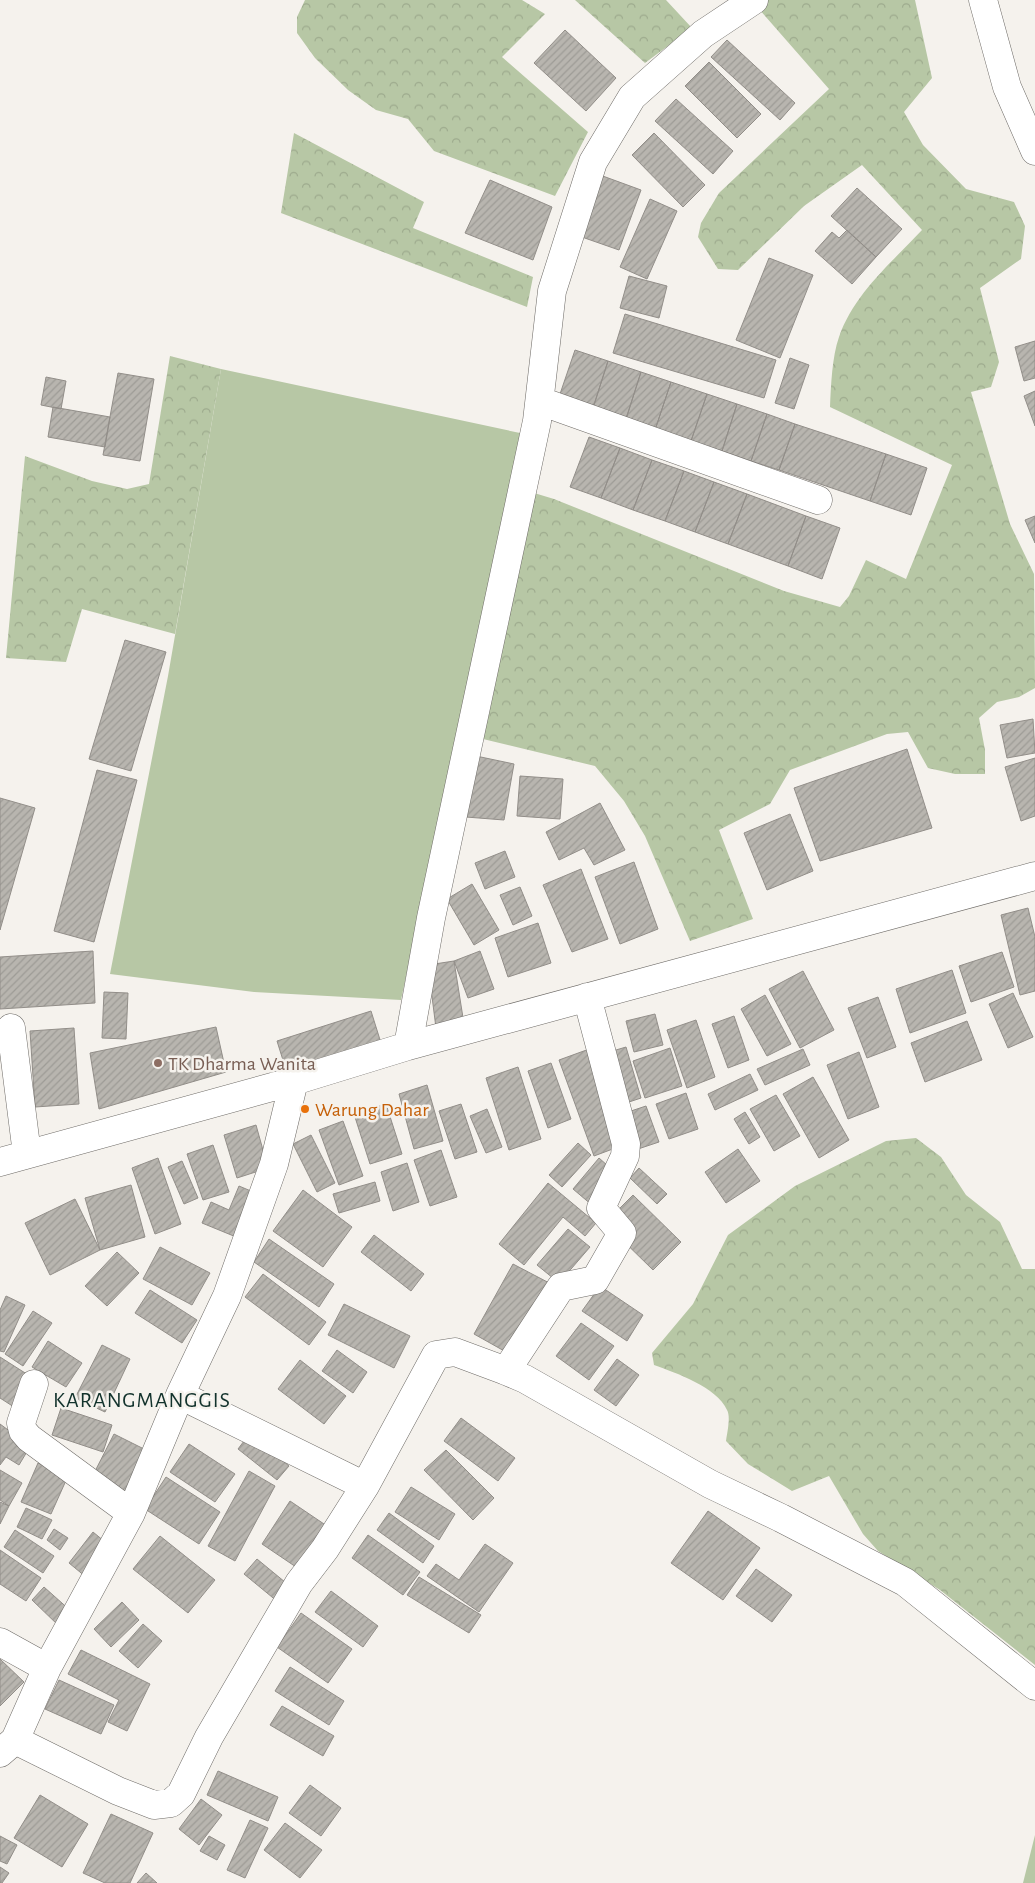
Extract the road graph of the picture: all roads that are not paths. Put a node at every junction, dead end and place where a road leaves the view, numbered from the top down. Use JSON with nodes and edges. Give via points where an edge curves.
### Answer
{"nodes":[{"id":1,"x":754,"y":0,"type":"edge"},
{"id":2,"x":983,"y":0,"type":"edge"},
{"id":3,"x":1035,"y":151,"type":"edge"},
{"id":4,"x":540,"y":402,"type":"junction"},
{"id":5,"x":818,"y":500,"type":"dead end"},
{"id":6,"x":1035,"y":876,"type":"edge"},
{"id":7,"x":587,"y":997,"type":"junction"},
{"id":8,"x":11,"y":1028,"type":"dead end"},
{"id":9,"x":408,"y":1046,"type":"junction"},
{"id":10,"x":294,"y":1081,"type":"junction"},
{"id":11,"x":27,"y":1154,"type":"junction"},
{"id":12,"x":0,"y":1162,"type":"edge"},
{"id":13,"x":506,"y":1371,"type":"junction"},
{"id":14,"x":34,"y":1384,"type":"dead end"},
{"id":15,"x":180,"y":1395,"type":"junction"},
{"id":16,"x":365,"y":1486,"type":"junction"},
{"id":17,"x":131,"y":1513,"type":"junction"},
{"id":18,"x":0,"y":1642,"type":"edge"},
{"id":19,"x":47,"y":1668,"type":"junction"},
{"id":20,"x":1035,"y":1686,"type":"edge"},
{"id":21,"x":8,"y":1747,"type":"edge"}],
"edges":[{"from":1,"to":4,"type":"street","via":[[703,34],[632,97],[593,162],[552,291]]},
{"from":2,"to":3,"type":"street","via":[[1007,87]]},
{"from":4,"to":5,"type":"street"},
{"from":4,"to":9,"type":"street","via":[[431,918]]},
{"from":6,"to":7,"type":"street"},
{"from":7,"to":9,"type":"street"},
{"from":7,"to":13,"type":"street","via":[[626,1144],[625,1156],[602,1208],[622,1233],[595,1280],[561,1287]]},
{"from":8,"to":11,"type":"street"},
{"from":9,"to":10,"type":"street"},
{"from":10,"to":11,"type":"street"},
{"from":10,"to":15,"type":"street","via":[[274,1164],[227,1296]]},
{"from":11,"to":12,"type":"street"},
{"from":13,"to":16,"type":"street","via":[[455,1352],[436,1355]]},
{"from":13,"to":20,"type":"street","via":[[710,1484],[905,1582]]},
{"from":14,"to":17,"type":"street","via":[[21,1423],[23,1431]]},
{"from":15,"to":16,"type":"street"},
{"from":15,"to":17,"type":"street"},
{"from":16,"to":21,"type":"street","via":[[299,1583],[209,1737],[181,1794],[171,1803],[154,1806]]},
{"from":17,"to":19,"type":"street"},
{"from":18,"to":19,"type":"street"},
{"from":19,"to":21,"type":"street"}]}
